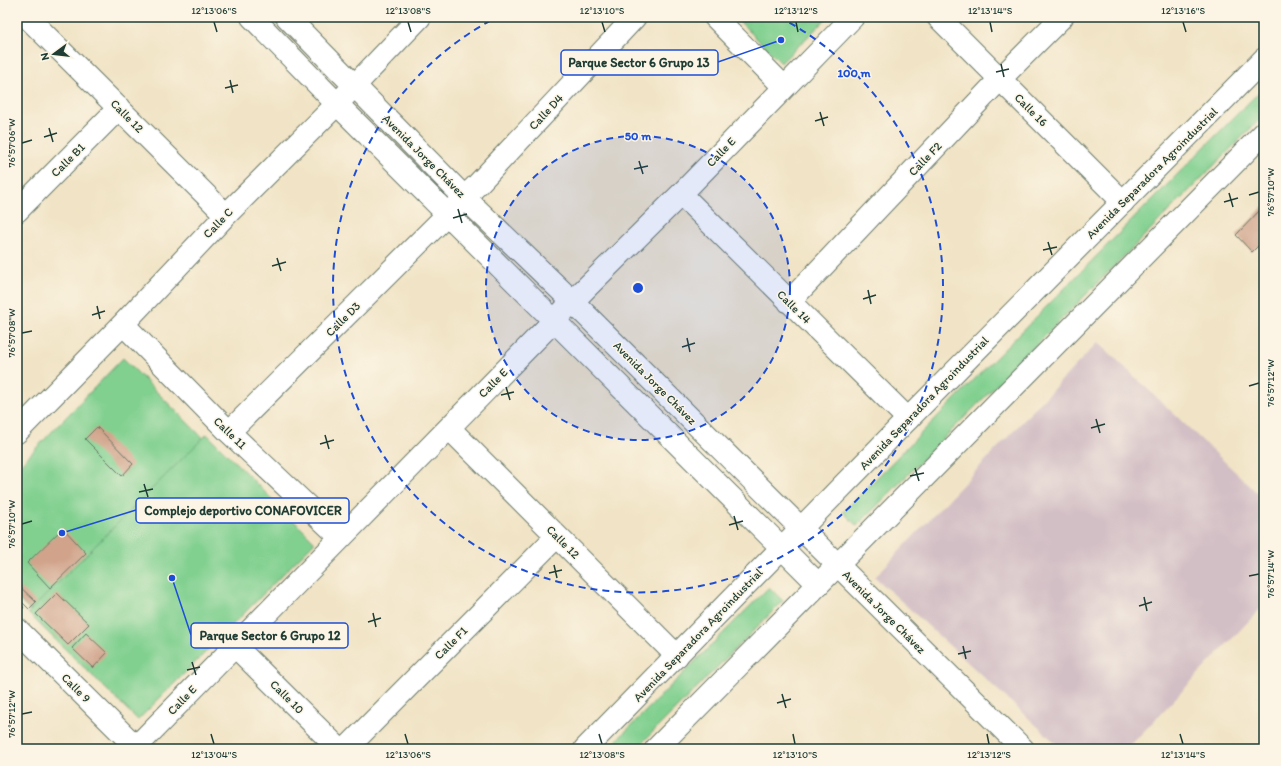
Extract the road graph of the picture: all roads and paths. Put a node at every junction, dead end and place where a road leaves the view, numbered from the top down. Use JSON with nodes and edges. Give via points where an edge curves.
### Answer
{"nodes":[{"id":1,"x":27,"y":17,"type":"edge"},
{"id":2,"x":252,"y":17,"type":"edge"},
{"id":3,"x":288,"y":17,"type":"edge"},
{"id":4,"x":420,"y":17,"type":"edge"},
{"id":5,"x":635,"y":17,"type":"edge"},
{"id":6,"x":715,"y":17,"type":"edge"},
{"id":7,"x":853,"y":17,"type":"edge"},
{"id":8,"x":938,"y":17,"type":"edge"},
{"id":9,"x":1062,"y":17,"type":"edge"},
{"id":10,"x":1264,"y":59,"type":"edge"},
{"id":11,"x":1000,"y":79,"type":"junction"},
{"id":12,"x":354,"y":86,"type":"junction"},
{"id":13,"x":784,"y":87,"type":"junction"},
{"id":14,"x":337,"y":104,"type":"junction"},
{"id":15,"x":119,"y":108,"type":"junction"},
{"id":16,"x":1264,"y":133,"type":"edge"},
{"id":17,"x":681,"y":194,"type":"junction"},
{"id":18,"x":1123,"y":202,"type":"junction"},
{"id":19,"x":457,"y":206,"type":"junction"},
{"id":20,"x":17,"y":211,"type":"edge"},
{"id":21,"x":226,"y":215,"type":"junction"},
{"id":22,"x":573,"y":302,"type":"junction"},
{"id":23,"x":789,"y":302,"type":"junction"},
{"id":24,"x":555,"y":320,"type":"junction"},
{"id":25,"x":123,"y":324,"type":"junction"},
{"id":26,"x":908,"y":419,"type":"junction"},
{"id":27,"x":449,"y":428,"type":"junction"},
{"id":28,"x":17,"y":430,"type":"edge"},
{"id":29,"x":229,"y":432,"type":"junction"},
{"id":30,"x":801,"y":530,"type":"junction"},
{"id":31,"x":557,"y":536,"type":"junction"},
{"id":32,"x":341,"y":538,"type":"junction"},
{"id":33,"x":783,"y":548,"type":"junction"},
{"id":34,"x":837,"y":565,"type":"junction"},
{"id":35,"x":818,"y":584,"type":"junction"},
{"id":36,"x":21,"y":640,"type":"edge"},
{"id":37,"x":235,"y":646,"type":"junction"},
{"id":38,"x":677,"y":656,"type":"junction"},
{"id":39,"x":135,"y":748,"type":"edge"},
{"id":40,"x":339,"y":749,"type":"edge"},
{"id":41,"x":346,"y":749,"type":"edge"},
{"id":42,"x":586,"y":749,"type":"edge"},
{"id":43,"x":656,"y":749,"type":"edge"},
{"id":44,"x":1023,"y":749,"type":"edge"}],
"edges":[{"from":1,"to":15,"type":"street","name":"Calle 12"},
{"from":2,"to":14,"type":"street","name":"Avenida Jorge Chávez"},
{"from":3,"to":12,"type":"street","name":"Avenida Jorge Chávez"},
{"from":4,"to":12,"type":"street","name":"Calle C"},
{"from":5,"to":19,"type":"street","name":"Calle D4"},
{"from":6,"to":13,"type":"street"},
{"from":7,"to":13,"type":"street","name":"Calle E"},
{"from":8,"to":11,"type":"street","name":"Calle 16"},
{"from":9,"to":11,"type":"street","name":"Calle F2"},
{"from":10,"to":18,"type":"street","name":"Avenida Separadora Agroindustrial"},
{"from":11,"to":18,"type":"street","name":"Calle 16"},
{"from":11,"to":23,"type":"street","name":"Calle F2"},
{"from":12,"to":14,"type":"street","name":"Calle C"},
{"from":12,"to":19,"type":"street","name":"Avenida Jorge Chávez"},
{"from":13,"to":17,"type":"street","name":"Calle E"},
{"from":14,"to":19,"type":"street","name":"Avenida Jorge Chávez"},
{"from":14,"to":21,"type":"street","name":"Calle C"},
{"from":15,"to":20,"type":"street","name":"Calle B1"},
{"from":15,"to":21,"type":"street","name":"Calle 12"},
{"from":16,"to":34,"type":"street"},
{"from":17,"to":22,"type":"street","name":"Calle E"},
{"from":17,"to":23,"type":"street","name":"Calle 14"},
{"from":18,"to":26,"type":"street","name":"Avenida Separadora Agroindustrial"},
{"from":19,"to":22,"type":"street","name":"Avenida Jorge Chávez"},
{"from":19,"to":24,"type":"street","name":"Avenida Jorge Chávez"},
{"from":19,"to":29,"type":"street","name":"Calle D3"},
{"from":21,"to":25,"type":"street","name":"Calle C"},
{"from":22,"to":24,"type":"street","name":"Calle E"},
{"from":22,"to":30,"type":"street","name":"Avenida Jorge Chávez"},
{"from":23,"to":26,"type":"street","name":"Calle 14"},
{"from":24,"to":27,"type":"street","name":"Calle E"},
{"from":24,"to":33,"type":"street","name":"Avenida Jorge Chávez"},
{"from":25,"to":28,"type":"street","name":"Calle C"},
{"from":25,"to":29,"type":"street","name":"Calle 11"},
{"from":26,"to":30,"type":"street","name":"Avenida Separadora Agroindustrial"},
{"from":27,"to":31,"type":"street","name":"Calle 12"},
{"from":27,"to":32,"type":"street","name":"Calle E"},
{"from":29,"to":32,"type":"street","name":"Calle 11"},
{"from":30,"to":33,"type":"street","name":"Avenida Separadora Agroindustrial"},
{"from":30,"to":34,"type":"street","name":"Avenida Jorge Chávez"},
{"from":31,"to":38,"type":"street","name":"Calle 12"},
{"from":31,"to":41,"type":"street","name":"Calle F1"},
{"from":32,"to":37,"type":"street","name":"Calle E"},
{"from":33,"to":35,"type":"street","name":"Avenida Jorge Chávez"},
{"from":33,"to":38,"type":"street","name":"Avenida Separadora Agroindustrial"},
{"from":34,"to":35,"type":"street"},
{"from":34,"to":44,"type":"street","name":"Avenida Jorge Chávez"},
{"from":35,"to":43,"type":"street"},
{"from":36,"to":39,"type":"street","name":"Calle 9"},
{"from":37,"to":39,"type":"street","name":"Calle E"},
{"from":37,"to":40,"type":"street","name":"Calle 10"},
{"from":38,"to":42,"type":"street","name":"Avenida Separadora Agroindustrial"}]}
